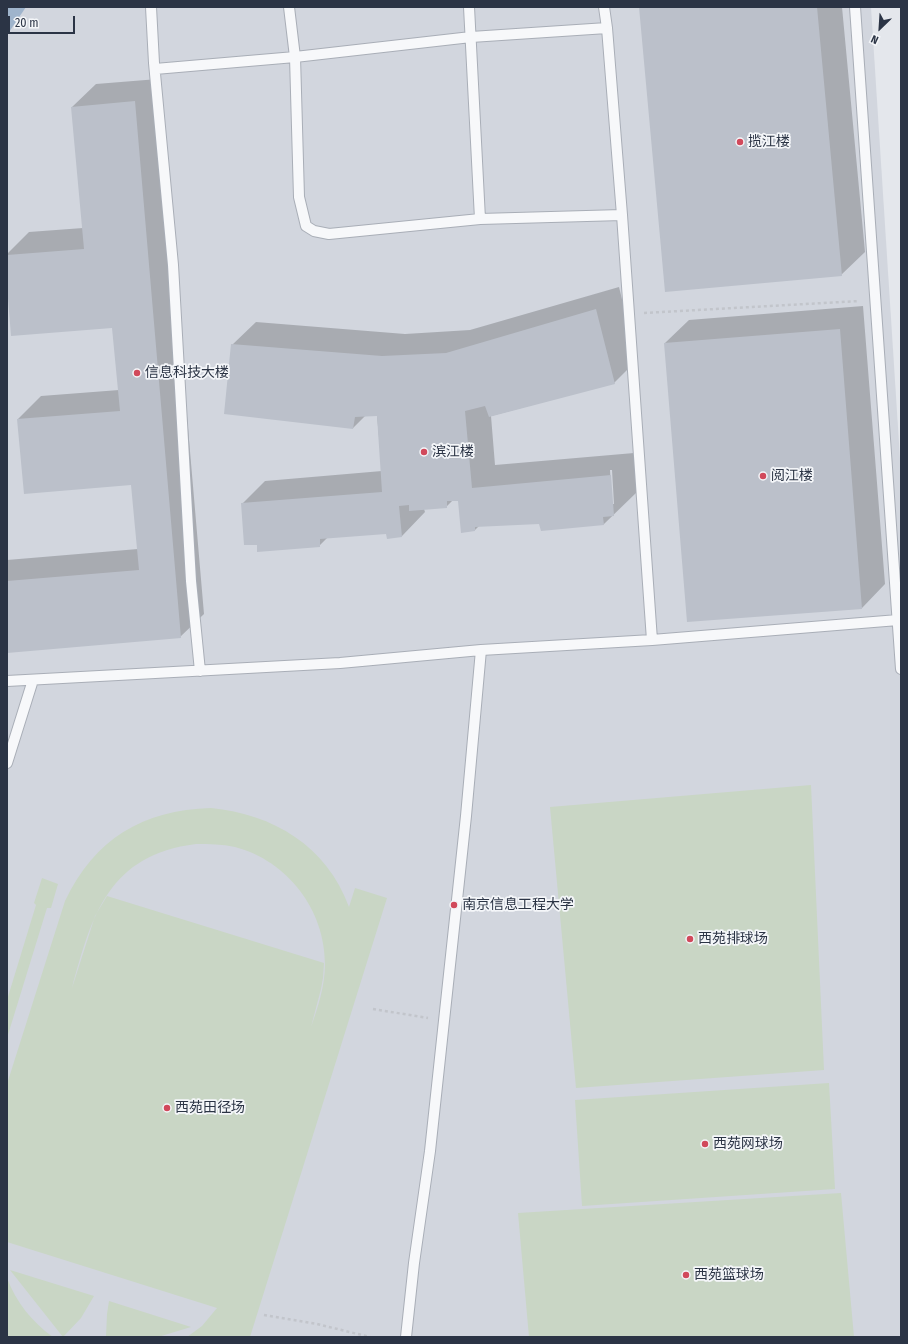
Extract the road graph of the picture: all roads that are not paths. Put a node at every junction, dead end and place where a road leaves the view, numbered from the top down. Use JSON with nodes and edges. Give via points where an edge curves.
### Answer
{"nodes":[{"id":1,"x":151,"y":7,"type":"edge"},
{"id":2,"x":289,"y":7,"type":"edge"},
{"id":3,"x":469,"y":7,"type":"edge"},
{"id":4,"x":604,"y":7,"type":"edge"},
{"id":5,"x":855,"y":7,"type":"edge"},
{"id":6,"x":607,"y":28,"type":"junction"},
{"id":7,"x":471,"y":37,"type":"junction"},
{"id":8,"x":295,"y":57,"type":"junction"},
{"id":9,"x":155,"y":69,"type":"junction"},
{"id":10,"x":622,"y":215,"type":"junction"},
{"id":11,"x":480,"y":219,"type":"junction"},
{"id":12,"x":898,"y":620,"type":"junction"},
{"id":13,"x":652,"y":640,"type":"junction"},
{"id":14,"x":481,"y":650,"type":"junction"},
{"id":15,"x":901,"y":669,"type":"edge"},
{"id":16,"x":200,"y":671,"type":"junction"},
{"id":17,"x":33,"y":680,"type":"junction"},
{"id":18,"x":7,"y":681,"type":"edge"},
{"id":19,"x":7,"y":763,"type":"edge"},
{"id":20,"x":406,"y":1337,"type":"edge"}],
"edges":[{"from":1,"to":9,"type":"lane"},
{"from":2,"to":8,"type":"lane"},
{"from":3,"to":7,"type":"lane"},
{"from":4,"to":6,"type":"lane"},
{"from":5,"to":12,"type":"lane"},
{"from":6,"to":7,"type":"lane"},
{"from":6,"to":10,"type":"lane"},
{"from":7,"to":8,"type":"lane"},
{"from":7,"to":11,"type":"lane"},
{"from":8,"to":9,"type":"lane"},
{"from":8,"to":11,"type":"lane","via":[[299,197],[306,226],[314,231],[329,234]]},
{"from":9,"to":16,"type":"lane","via":[[173,265],[191,582]]},
{"from":10,"to":11,"type":"lane"},
{"from":10,"to":13,"type":"lane"},
{"from":12,"to":13,"type":"lane"},
{"from":12,"to":15,"type":"lane"},
{"from":13,"to":14,"type":"lane"},
{"from":14,"to":16,"type":"lane","via":[[340,663]]},
{"from":14,"to":20,"type":"lane","via":[[430,1151]]},
{"from":16,"to":17,"type":"lane"},
{"from":17,"to":18,"type":"lane"},
{"from":17,"to":19,"type":"lane"}]}
